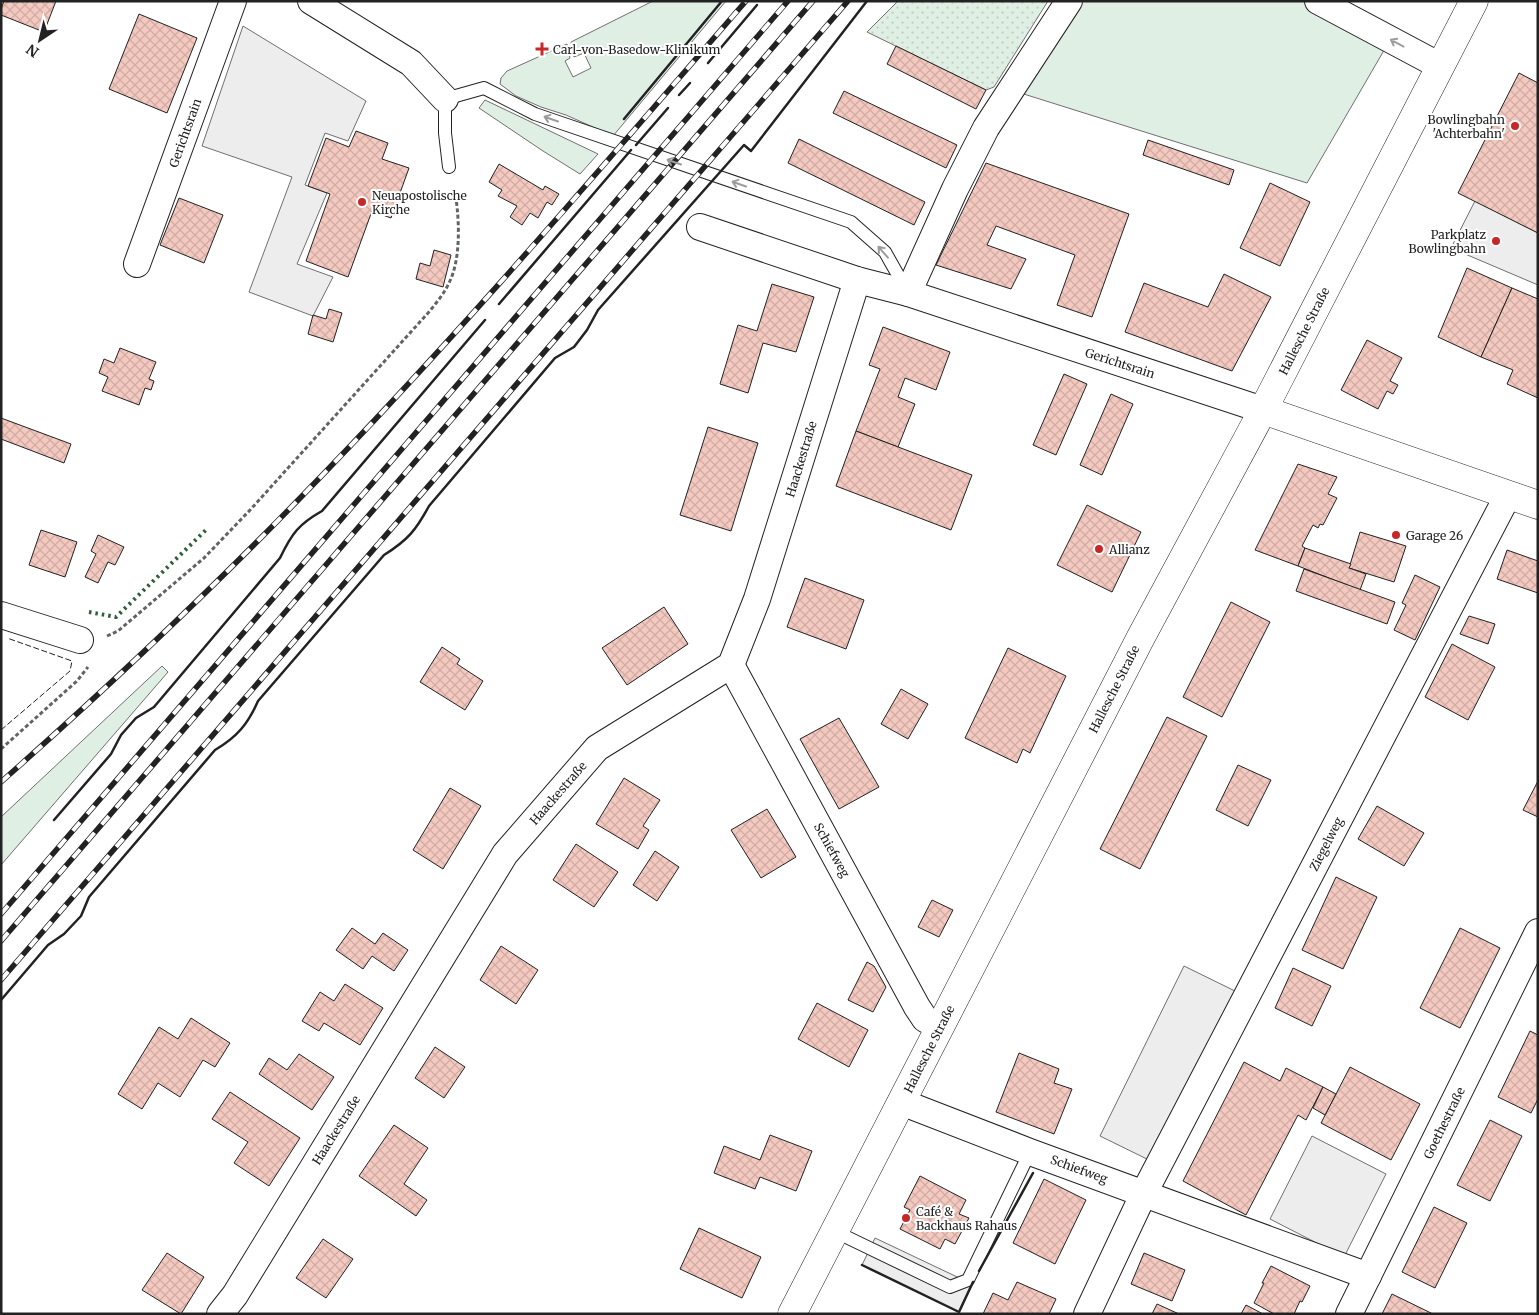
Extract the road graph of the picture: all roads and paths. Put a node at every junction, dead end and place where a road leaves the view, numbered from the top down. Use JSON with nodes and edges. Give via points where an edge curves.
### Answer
{"nodes":[{"id":1,"x":233,"y":1,"type":"edge"},
{"id":2,"x":310,"y":1,"type":"edge"},
{"id":3,"x":1069,"y":1,"type":"edge"},
{"id":4,"x":1318,"y":1,"type":"edge"},
{"id":5,"x":1474,"y":1,"type":"edge"},
{"id":6,"x":1440,"y":66,"type":"junction"},
{"id":7,"x":445,"y":98,"type":"junction"},
{"id":8,"x":449,"y":166,"type":"joint"},
{"id":9,"x":700,"y":227,"type":"dead end"},
{"id":10,"x":137,"y":264,"type":"dead end"},
{"id":11,"x":857,"y":280,"type":"junction"},
{"id":12,"x":908,"y":294,"type":"junction"},
{"id":13,"x":1263,"y":410,"type":"junction"},
{"id":14,"x":1508,"y":494,"type":"junction"},
{"id":15,"x":1538,"y":505,"type":"edge"},
{"id":16,"x":1,"y":614,"type":"edge"},
{"id":17,"x":88,"y":640,"type":"junction"},
{"id":18,"x":731,"y":666,"type":"junction"},
{"id":19,"x":1,"y":749,"type":"edge"},
{"id":20,"x":1538,"y":932,"type":"edge"},
{"id":21,"x":940,"y":1027,"type":"junction"},
{"id":22,"x":902,"y":1102,"type":"junction"},
{"id":23,"x":1030,"y":1152,"type":"junction"},
{"id":24,"x":1144,"y":1193,"type":"junction"},
{"id":25,"x":834,"y":1231,"type":"junction"},
{"id":26,"x":1368,"y":1276,"type":"junction"},
{"id":27,"x":220,"y":1314,"type":"edge"},
{"id":28,"x":792,"y":1314,"type":"edge"},
{"id":29,"x":1088,"y":1314,"type":"edge"},
{"id":30,"x":1349,"y":1314,"type":"edge"}],
"edges":[{"from":1,"to":10,"type":"street","name":"Gerichtsrain"},
{"from":2,"to":7,"type":"street","via":[[411,63]]},
{"from":3,"to":12,"type":"street","via":[[986,128]]},
{"from":6,"to":4,"type":"street","one_way":true},
{"from":5,"to":6,"type":"main road","name":"Hallesche Straße"},
{"from":6,"to":13,"type":"main road","name":"Hallesche Straße"},
{"from":7,"to":8,"type":"lane"},
{"from":12,"to":7,"type":"lane","one_way":true,"via":[[885,252],[851,222],[535,114],[484,88]]},
{"from":8,"to":17,"type":"path","via":[[457,201],[458,243],[454,272],[444,293],[204,558],[118,631]]},
{"from":9,"to":11,"type":"street","name":"Gerichtsrain"},
{"from":11,"to":12,"type":"street","name":"Gerichtsrain"},
{"from":11,"to":18,"type":"street","name":"Haackestraße","via":[[757,599]]},
{"from":12,"to":13,"type":"street","name":"Gerichtsrain"},
{"from":13,"to":14,"type":"main road","name":"Gerichtsrain"},
{"from":13,"to":21,"type":"main road","name":"Hallesche Straße"},
{"from":14,"to":15,"type":"main road","name":"Gerichtsrain"},
{"from":14,"to":24,"type":"street","name":"Ziegelweg"},
{"from":16,"to":17,"type":"street"},
{"from":17,"to":19,"type":"path","via":[[92,662],[76,681]]},
{"from":18,"to":21,"type":"street","name":"Schiefweg","via":[[916,1007],[925,1019]]},
{"from":18,"to":27,"type":"street","name":"Haackestraße","via":[[597,748],[505,854]]},
{"from":20,"to":26,"type":"street","name":"Goethestraße"},
{"from":21,"to":22,"type":"main road","name":"Hallesche Straße"},
{"from":22,"to":23,"type":"street","name":"Schiefweg"},
{"from":22,"to":25,"type":"main road","name":"Hallesche Straße"},
{"from":23,"to":24,"type":"street","name":"Schiefweg"},
{"from":23,"to":25,"type":"lane","via":[[968,1280],[950,1287]]},
{"from":24,"to":26,"type":"street","name":"Schiefweg"},
{"from":24,"to":29,"type":"street"},
{"from":25,"to":28,"type":"main road","name":"Hallesche Straße"},
{"from":26,"to":30,"type":"street","name":"Goethestraße"}]}
